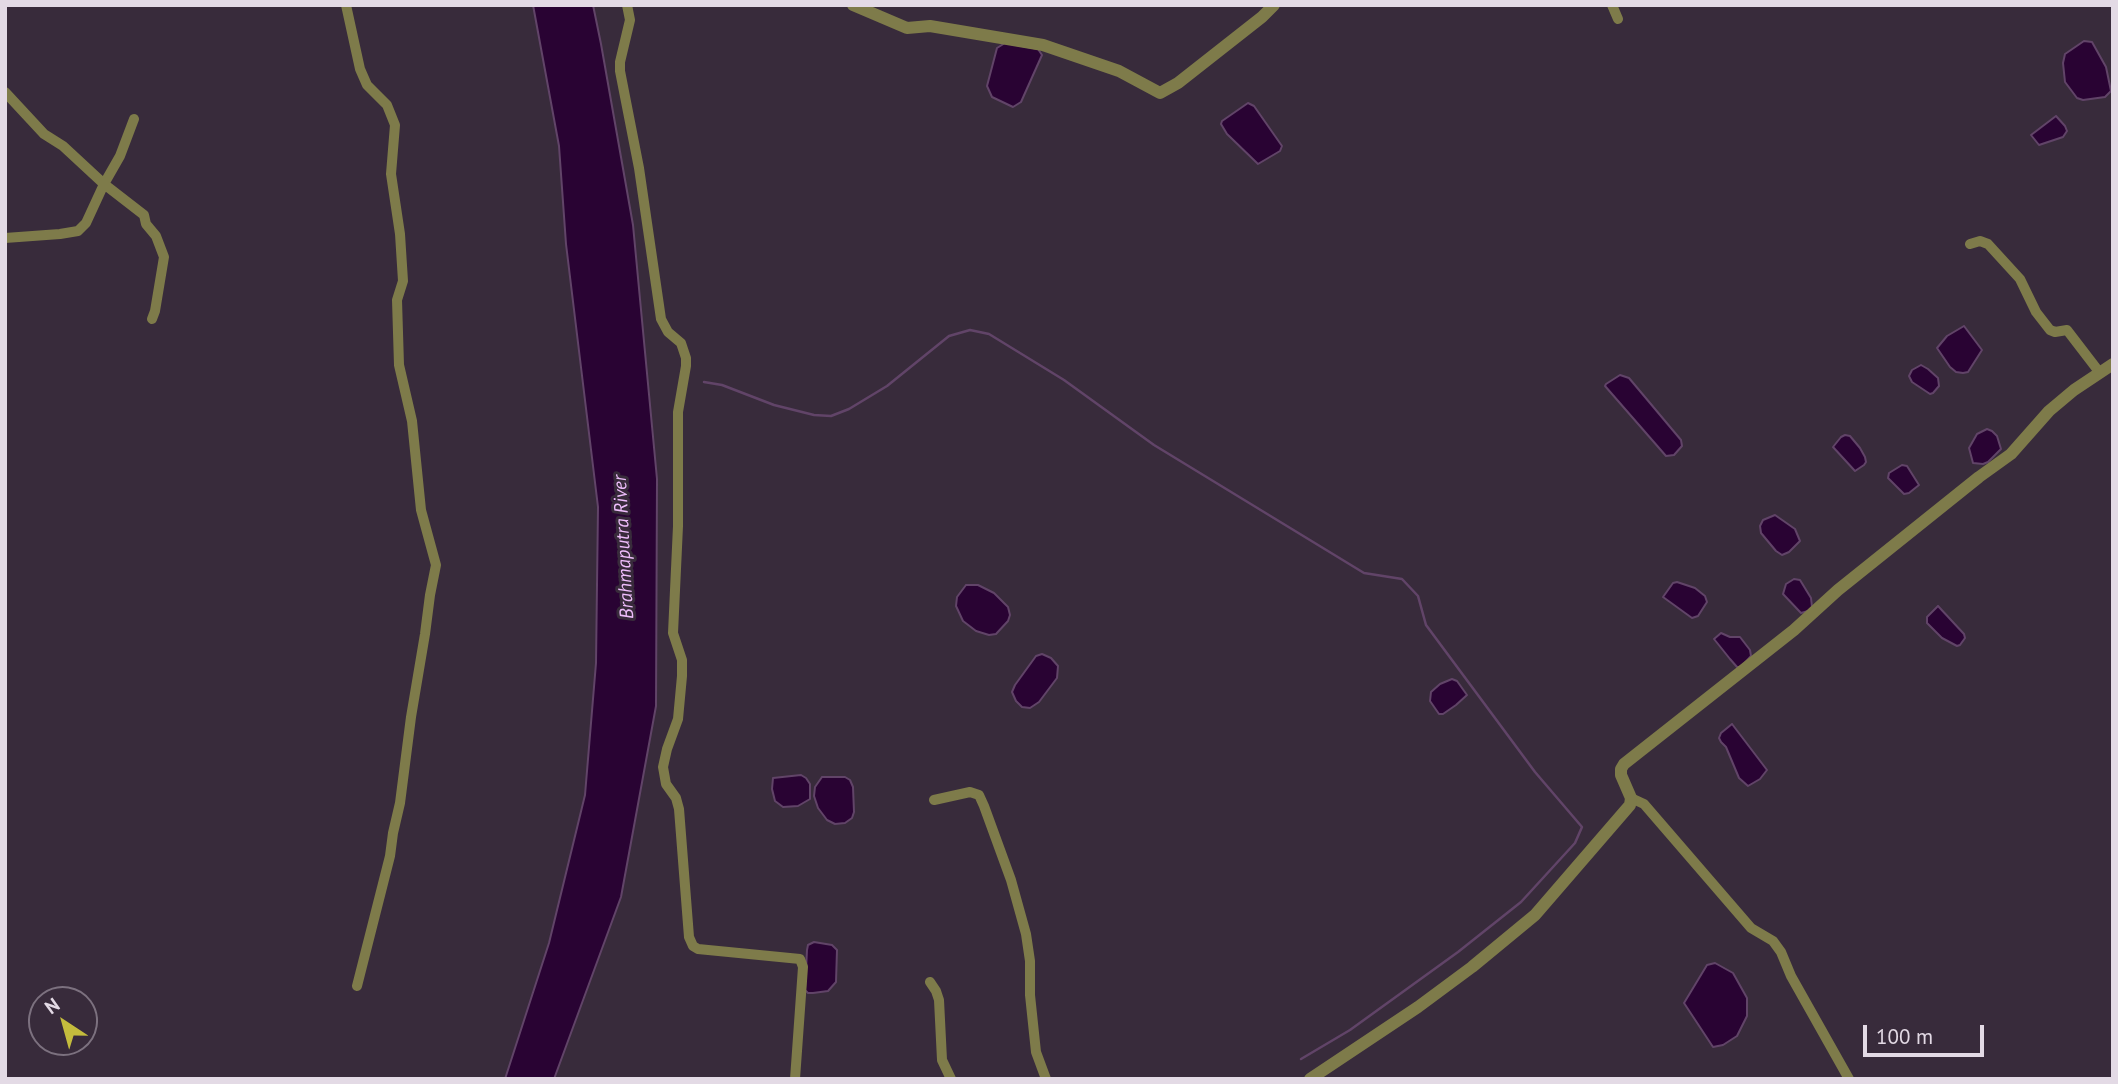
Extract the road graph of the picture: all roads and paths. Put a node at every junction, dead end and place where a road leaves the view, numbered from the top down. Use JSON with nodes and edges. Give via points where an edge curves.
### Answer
{"nodes":[{"id":1,"x":346,"y":5,"type":"edge"},
{"id":2,"x":627,"y":5,"type":"edge"},
{"id":3,"x":1274,"y":5,"type":"edge"},
{"id":4,"x":1612,"y":5,"type":"edge"},
{"id":5,"x":857,"y":6,"type":"edge"},
{"id":6,"x":1618,"y":19,"type":"dead end"},
{"id":7,"x":5,"y":92,"type":"edge"},
{"id":8,"x":134,"y":119,"type":"dead end"},
{"id":9,"x":104,"y":184,"type":"junction"},
{"id":10,"x":5,"y":238,"type":"edge"},
{"id":11,"x":1970,"y":244,"type":"dead end"},
{"id":12,"x":152,"y":319,"type":"dead end"},
{"id":13,"x":2113,"y":364,"type":"edge"},
{"id":14,"x":2100,"y":373,"type":"junction"},
{"id":15,"x":1631,"y":798,"type":"junction"},
{"id":16,"x":934,"y":800,"type":"dead end"},
{"id":17,"x":930,"y":982,"type":"dead end"},
{"id":18,"x":357,"y":986,"type":"dead end"},
{"id":19,"x":795,"y":1079,"type":"edge"},
{"id":20,"x":951,"y":1079,"type":"edge"},
{"id":21,"x":1046,"y":1079,"type":"edge"},
{"id":22,"x":1310,"y":1079,"type":"edge"},
{"id":23,"x":1849,"y":1079,"type":"edge"}],
"edges":[{"from":1,"to":18,"type":"street","via":[[360,69],[367,85],[387,105],[395,125],[391,174],[403,281],[397,300],[399,365],[412,421],[421,510],[436,565],[400,803]]},
{"from":2,"to":19,"type":"street","via":[[630,20],[620,71],[661,319],[681,342],[686,358],[678,412],[673,633],[682,676],[678,719],[663,767],[679,809],[689,937],[698,949],[802,961]]},
{"from":3,"to":5,"type":"street","via":[[1160,93],[1119,71],[1043,45],[930,26],[907,28]]},
{"from":4,"to":6,"type":"street"},
{"from":7,"to":9,"type":"street","via":[[44,134]]},
{"from":8,"to":9,"type":"street"},
{"from":9,"to":10,"type":"street","via":[[78,231]]},
{"from":9,"to":12,"type":"street","via":[[144,215],[163,253]]},
{"from":11,"to":14,"type":"street","via":[[1988,244],[2020,279],[2050,330],[2067,330]]},
{"from":13,"to":14,"type":"street"},
{"from":14,"to":15,"type":"street","via":[[2049,411],[2011,454],[1624,764],[1621,775]]},
{"from":15,"to":22,"type":"street","via":[[1630,805],[1535,915],[1418,1007]]},
{"from":15,"to":23,"type":"street","via":[[1644,804],[1751,928],[1773,940]]},
{"from":16,"to":21,"type":"street","via":[[975,793],[987,813],[1026,934],[1037,1052]]},
{"from":17,"to":20,"type":"street","via":[[939,1000],[942,1060]]}]}
